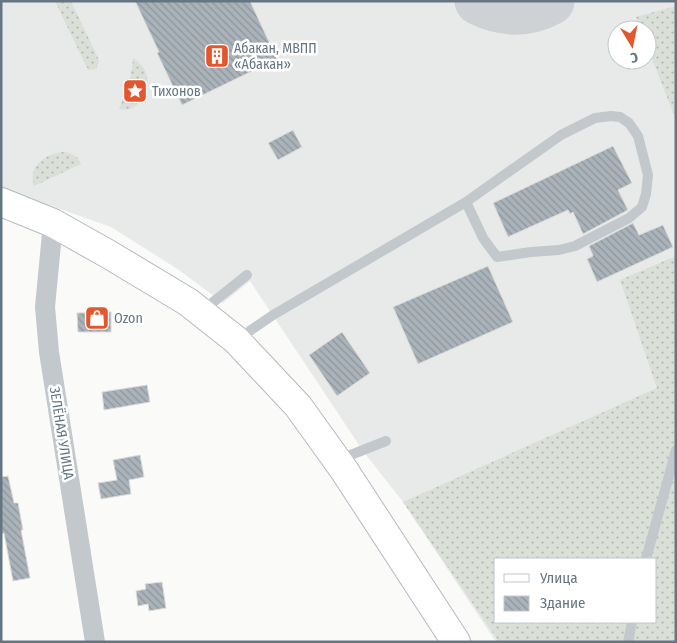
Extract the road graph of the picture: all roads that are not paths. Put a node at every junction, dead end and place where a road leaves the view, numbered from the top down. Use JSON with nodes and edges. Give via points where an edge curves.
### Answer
{"nodes":[{"id":1,"x":1,"y":202,"type":"edge"},
{"id":2,"x":466,"y":202,"type":"junction"},
{"id":3,"x":53,"y":223,"type":"junction"},
{"id":4,"x":247,"y":275,"type":"dead end"},
{"id":5,"x":202,"y":312,"type":"junction"},
{"id":6,"x":236,"y":340,"type":"junction"},
{"id":7,"x":386,"y":441,"type":"dead end"},
{"id":8,"x":676,"y":450,"type":"edge"},
{"id":9,"x":337,"y":461,"type":"junction"},
{"id":10,"x":646,"y":558,"type":"edge"},
{"id":11,"x":632,"y":623,"type":"edge"},
{"id":12,"x":95,"y":642,"type":"edge"},
{"id":13,"x":456,"y":642,"type":"edge"},
{"id":14,"x":628,"y":642,"type":"edge"}],
"edges":[{"from":1,"to":3,"type":"main road"},
{"from":2,"to":2,"type":"lane","via":[[561,135],[595,118],[620,117],[638,136],[648,175],[642,207],[629,218],[576,246],[497,257],[483,238]]},
{"from":2,"to":6,"type":"lane"},
{"from":3,"to":5,"type":"main road"},
{"from":3,"to":12,"type":"street","name":"ЗЕЛЁНАЯ УЛИЦА","via":[[45,307],[49,352]]},
{"from":4,"to":5,"type":"lane"},
{"from":5,"to":6,"type":"main road"},
{"from":6,"to":9,"type":"main road","via":[[298,406]]},
{"from":7,"to":9,"type":"lane"},
{"from":8,"to":10,"type":"lane"},
{"from":9,"to":13,"type":"main road"},
{"from":11,"to":14,"type":"lane"}]}
